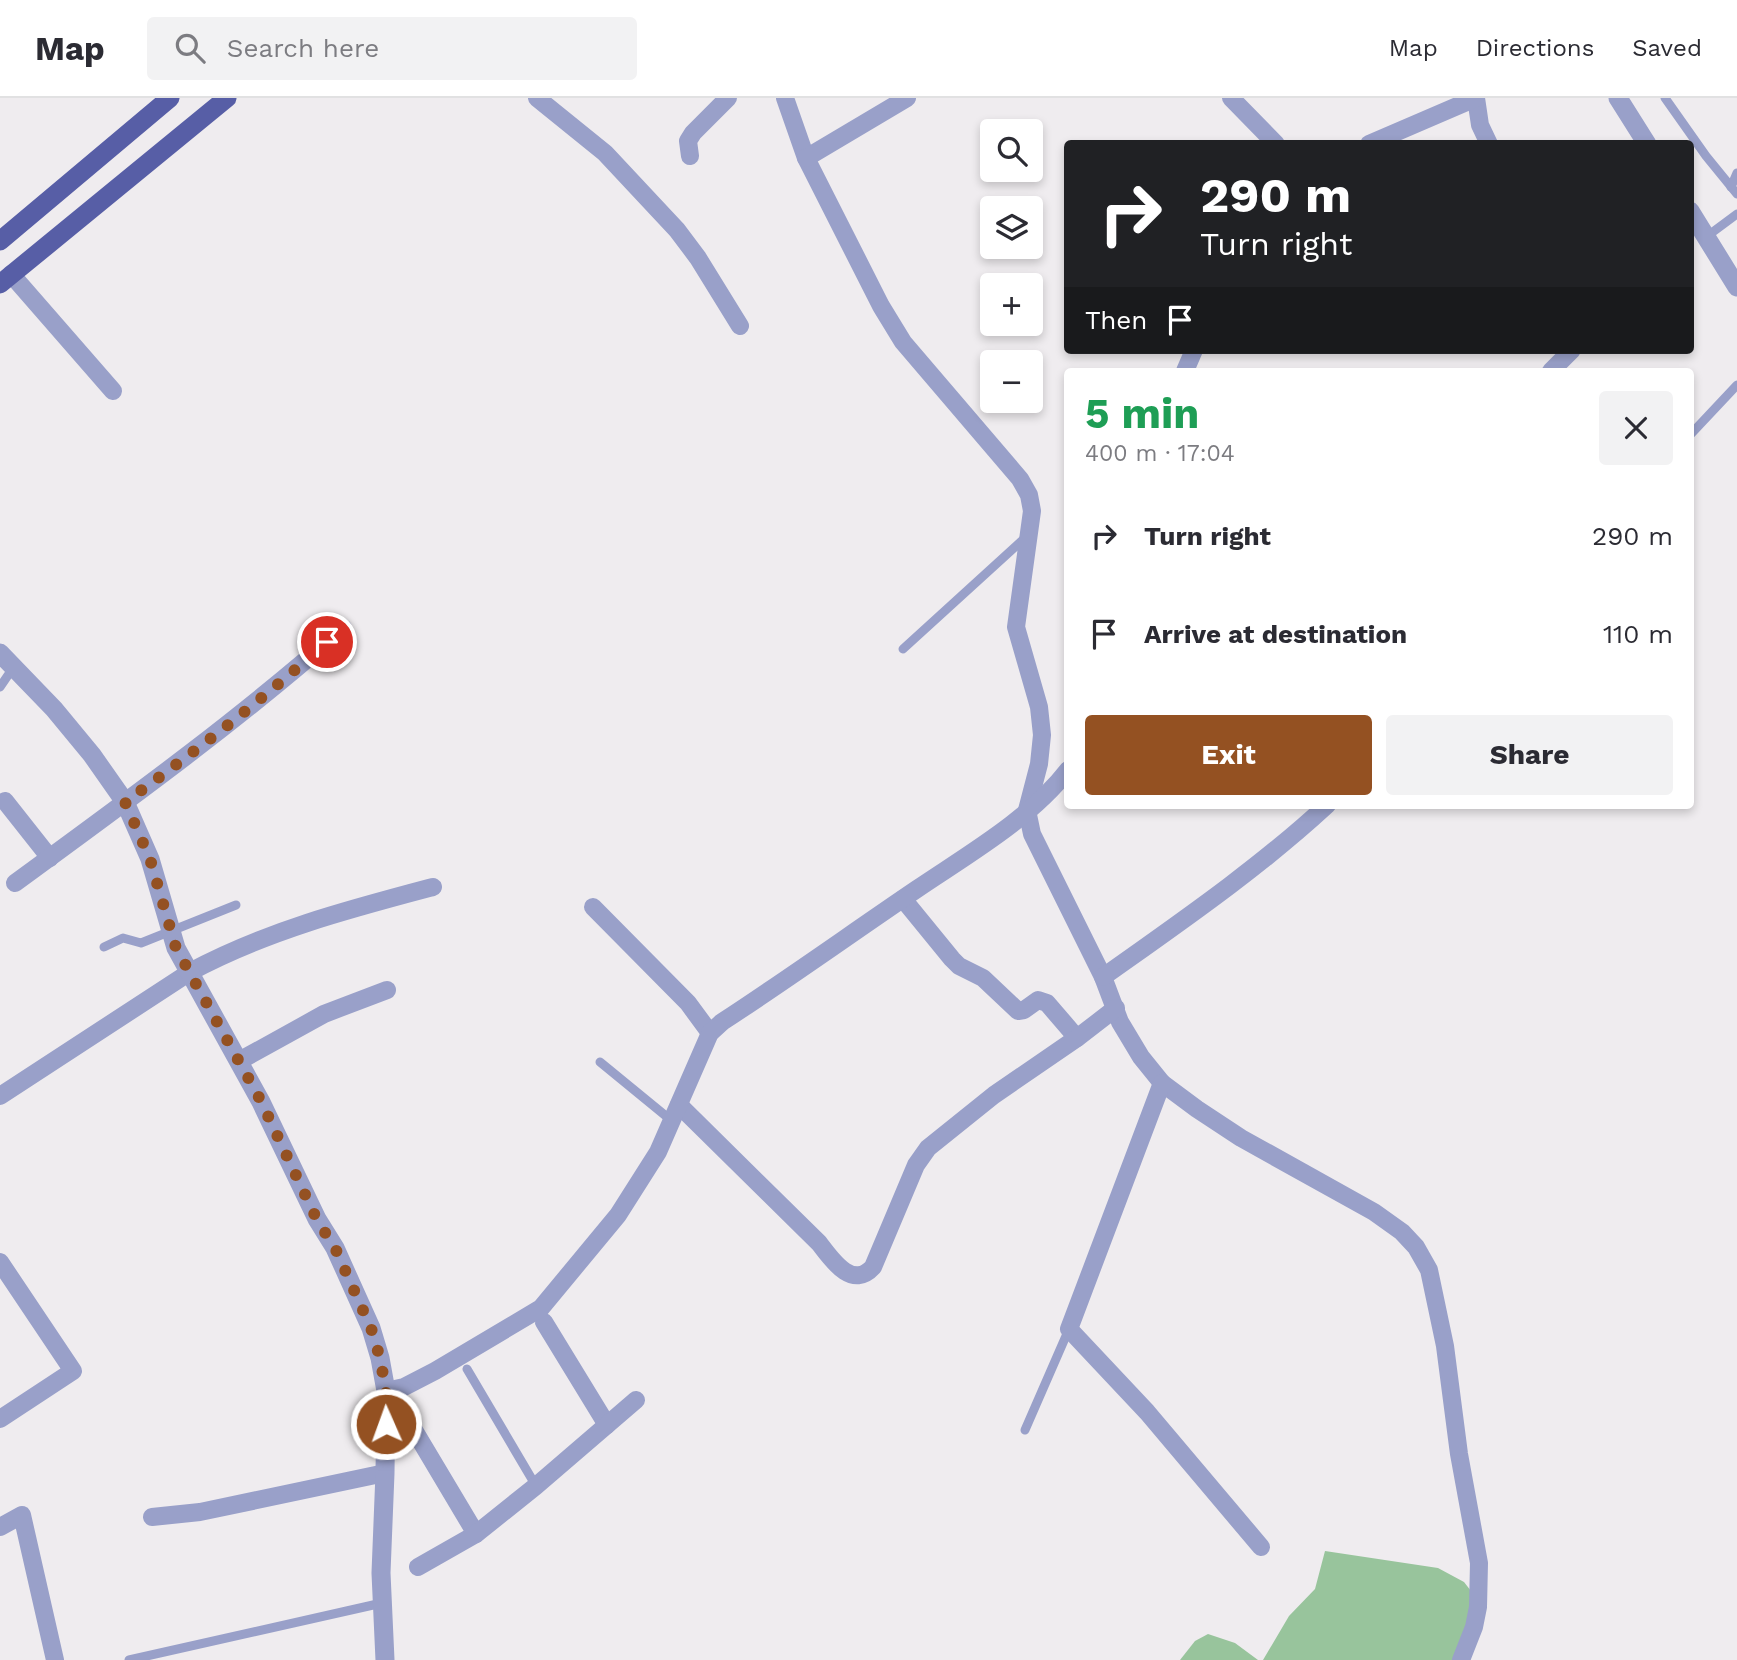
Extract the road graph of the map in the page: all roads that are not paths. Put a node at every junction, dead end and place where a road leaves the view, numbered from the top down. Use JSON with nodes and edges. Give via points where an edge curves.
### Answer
{"nodes":[{"id":1,"x":170,"y":98,"type":"edge"},
{"id":2,"x":227,"y":98,"type":"edge"},
{"id":3,"x":537,"y":98,"type":"edge"},
{"id":4,"x":728,"y":98,"type":"edge"},
{"id":5,"x":785,"y":98,"type":"edge"},
{"id":6,"x":907,"y":98,"type":"edge"},
{"id":7,"x":1231,"y":98,"type":"edge"},
{"id":8,"x":1476,"y":98,"type":"edge"},
{"id":9,"x":1618,"y":98,"type":"edge"},
{"id":10,"x":1664,"y":98,"type":"edge"},
{"id":11,"x":1272,"y":140,"type":"edge"},
{"id":12,"x":1378,"y":140,"type":"edge"},
{"id":13,"x":1486,"y":140,"type":"edge"},
{"id":14,"x":1644,"y":140,"type":"edge"},
{"id":15,"x":690,"y":156,"type":"dead end"},
{"id":16,"x":806,"y":158,"type":"junction"},
{"id":17,"x":1737,"y":173,"type":"edge"},
{"id":18,"x":1734,"y":190,"type":"edge"},
{"id":19,"x":1736,"y":216,"type":"edge"},
{"id":20,"x":1696,"y":226,"type":"edge"},
{"id":21,"x":0,"y":241,"type":"edge"},
{"id":22,"x":5,"y":279,"type":"edge"},
{"id":23,"x":1737,"y":287,"type":"edge"},
{"id":24,"x":740,"y":326,"type":"dead end"},
{"id":25,"x":1568,"y":354,"type":"edge"},
{"id":26,"x":1553,"y":368,"type":"edge"},
{"id":27,"x":1737,"y":385,"type":"edge"},
{"id":28,"x":113,"y":391,"type":"dead end"},
{"id":29,"x":1694,"y":431,"type":"edge"},
{"id":30,"x":1028,"y":535,"type":"junction"},
{"id":31,"x":343,"y":628,"type":"dead end"},
{"id":32,"x":903,"y":649,"type":"dead end"},
{"id":33,"x":7,"y":660,"type":"edge"},
{"id":34,"x":0,"y":687,"type":"edge"},
{"id":35,"x":1064,"y":775,"type":"edge"},
{"id":36,"x":5,"y":801,"type":"dead end"},
{"id":37,"x":125,"y":802,"type":"junction"},
{"id":38,"x":1322,"y":809,"type":"edge"},
{"id":39,"x":1027,"y":810,"type":"junction"},
{"id":40,"x":50,"y":858,"type":"junction"},
{"id":41,"x":15,"y":883,"type":"dead end"},
{"id":42,"x":433,"y":887,"type":"dead end"},
{"id":43,"x":903,"y":899,"type":"junction"},
{"id":44,"x":236,"y":905,"type":"dead end"},
{"id":45,"x":593,"y":906,"type":"dead end"},
{"id":46,"x":171,"y":930,"type":"junction"},
{"id":47,"x":104,"y":947,"type":"dead end"},
{"id":48,"x":190,"y":972,"type":"junction"},
{"id":49,"x":1103,"y":977,"type":"junction"},
{"id":50,"x":387,"y":990,"type":"dead end"},
{"id":51,"x":1116,"y":1009,"type":"junction"},
{"id":52,"x":710,"y":1033,"type":"junction"},
{"id":53,"x":1077,"y":1038,"type":"junction"},
{"id":54,"x":239,"y":1060,"type":"junction"},
{"id":55,"x":600,"y":1062,"type":"dead end"},
{"id":56,"x":1162,"y":1083,"type":"junction"},
{"id":57,"x":0,"y":1096,"type":"edge"},
{"id":58,"x":676,"y":1113,"type":"junction"},
{"id":59,"x":0,"y":1262,"type":"edge"},
{"id":60,"x":544,"y":1322,"type":"dead end"},
{"id":61,"x":1069,"y":1329,"type":"junction"},
{"id":62,"x":467,"y":1369,"type":"dead end"},
{"id":63,"x":386,"y":1391,"type":"junction"},
{"id":64,"x":636,"y":1400,"type":"dead end"},
{"id":65,"x":386,"y":1417,"type":"junction"},
{"id":66,"x":0,"y":1419,"type":"edge"},
{"id":67,"x":607,"y":1425,"type":"junction"},
{"id":68,"x":1025,"y":1430,"type":"dead end"},
{"id":69,"x":385,"y":1473,"type":"junction"},
{"id":70,"x":536,"y":1486,"type":"junction"},
{"id":71,"x":152,"y":1517,"type":"dead end"},
{"id":72,"x":0,"y":1527,"type":"edge"},
{"id":73,"x":476,"y":1534,"type":"junction"},
{"id":74,"x":1261,"y":1547,"type":"dead end"},
{"id":75,"x":418,"y":1567,"type":"dead end"},
{"id":76,"x":382,"y":1604,"type":"junction"},
{"id":77,"x":55,"y":1660,"type":"edge"},
{"id":78,"x":129,"y":1660,"type":"edge"},
{"id":79,"x":385,"y":1660,"type":"edge"},
{"id":80,"x":1461,"y":1660,"type":"edge"}],
"edges":[{"from":1,"to":21,"type":"main road"},
{"from":2,"to":22,"type":"main road"},
{"from":3,"to":24,"type":"street","via":[[605,153],[677,230]]},
{"from":4,"to":15,"type":"street","via":[[692,133]]},
{"from":5,"to":16,"type":"street"},
{"from":6,"to":16,"type":"street"},
{"from":7,"to":11,"type":"street"},
{"from":8,"to":12,"type":"street"},
{"from":8,"to":13,"type":"street"},
{"from":9,"to":14,"type":"street"},
{"from":10,"to":18,"type":"lane"},
{"from":16,"to":30,"type":"street","via":[[903,342],[1020,479],[1032,511]]},
{"from":17,"to":18,"type":"lane"},
{"from":19,"to":20,"type":"lane"},
{"from":20,"to":23,"type":"street"},
{"from":22,"to":28,"type":"street"},
{"from":25,"to":26,"type":"street"},
{"from":27,"to":29,"type":"lane"},
{"from":30,"to":32,"type":"lane"},
{"from":30,"to":39,"type":"street","via":[[1016,628],[1040,707],[1042,735]]},
{"from":31,"to":37,"type":"street","via":[[279,684]]},
{"from":33,"to":34,"type":"lane"},
{"from":33,"to":37,"type":"street","via":[[92,755]]},
{"from":35,"to":39,"type":"street"},
{"from":36,"to":40,"type":"street"},
{"from":37,"to":40,"type":"street"},
{"from":37,"to":46,"type":"street","via":[[150,859]]},
{"from":38,"to":49,"type":"street"},
{"from":39,"to":43,"type":"street"},
{"from":39,"to":49,"type":"street","via":[[1032,834]]},
{"from":40,"to":41,"type":"street"},
{"from":42,"to":48,"type":"street","via":[[305,923]]},
{"from":43,"to":52,"type":"street"},
{"from":43,"to":53,"type":"street","via":[[960,966],[984,978],[1018,1011],[1043,1000]]},
{"from":44,"to":46,"type":"lane"},
{"from":45,"to":52,"type":"street","via":[[688,1003]]},
{"from":46,"to":47,"type":"lane","via":[[141,943],[123,938]]},
{"from":46,"to":48,"type":"street"},
{"from":48,"to":54,"type":"street"},
{"from":48,"to":57,"type":"street"},
{"from":49,"to":51,"type":"street"},
{"from":50,"to":54,"type":"street","via":[[324,1014]]},
{"from":51,"to":53,"type":"street"},
{"from":51,"to":56,"type":"street","via":[[1132,1043]]},
{"from":52,"to":58,"type":"street"},
{"from":53,"to":58,"type":"street","via":[[928,1148],[916,1165],[873,1267],[860,1276],[837,1265],[819,1243]]},
{"from":54,"to":63,"type":"street","via":[[371,1328]]},
{"from":55,"to":58,"type":"lane"},
{"from":56,"to":61,"type":"street"},
{"from":56,"to":80,"type":"street","via":[[1241,1138],[1374,1212],[1402,1232],[1429,1270],[1479,1563],[1478,1607]]},
{"from":58,"to":63,"type":"street","via":[[658,1152],[618,1215],[541,1308],[425,1377]]},
{"from":59,"to":66,"type":"street","via":[[73,1371]]},
{"from":60,"to":67,"type":"street"},
{"from":61,"to":68,"type":"lane"},
{"from":61,"to":74,"type":"street","via":[[1147,1412]]},
{"from":62,"to":70,"type":"lane"},
{"from":63,"to":65,"type":"street"},
{"from":64,"to":67,"type":"street"},
{"from":65,"to":69,"type":"street"},
{"from":65,"to":73,"type":"street","via":[[411,1425]]},
{"from":67,"to":70,"type":"street"},
{"from":69,"to":71,"type":"street","via":[[200,1512]]},
{"from":69,"to":76,"type":"street"},
{"from":70,"to":73,"type":"street"},
{"from":72,"to":77,"type":"street","via":[[22,1515]]},
{"from":73,"to":75,"type":"street"},
{"from":76,"to":78,"type":"lane"},
{"from":76,"to":79,"type":"street"}]}
